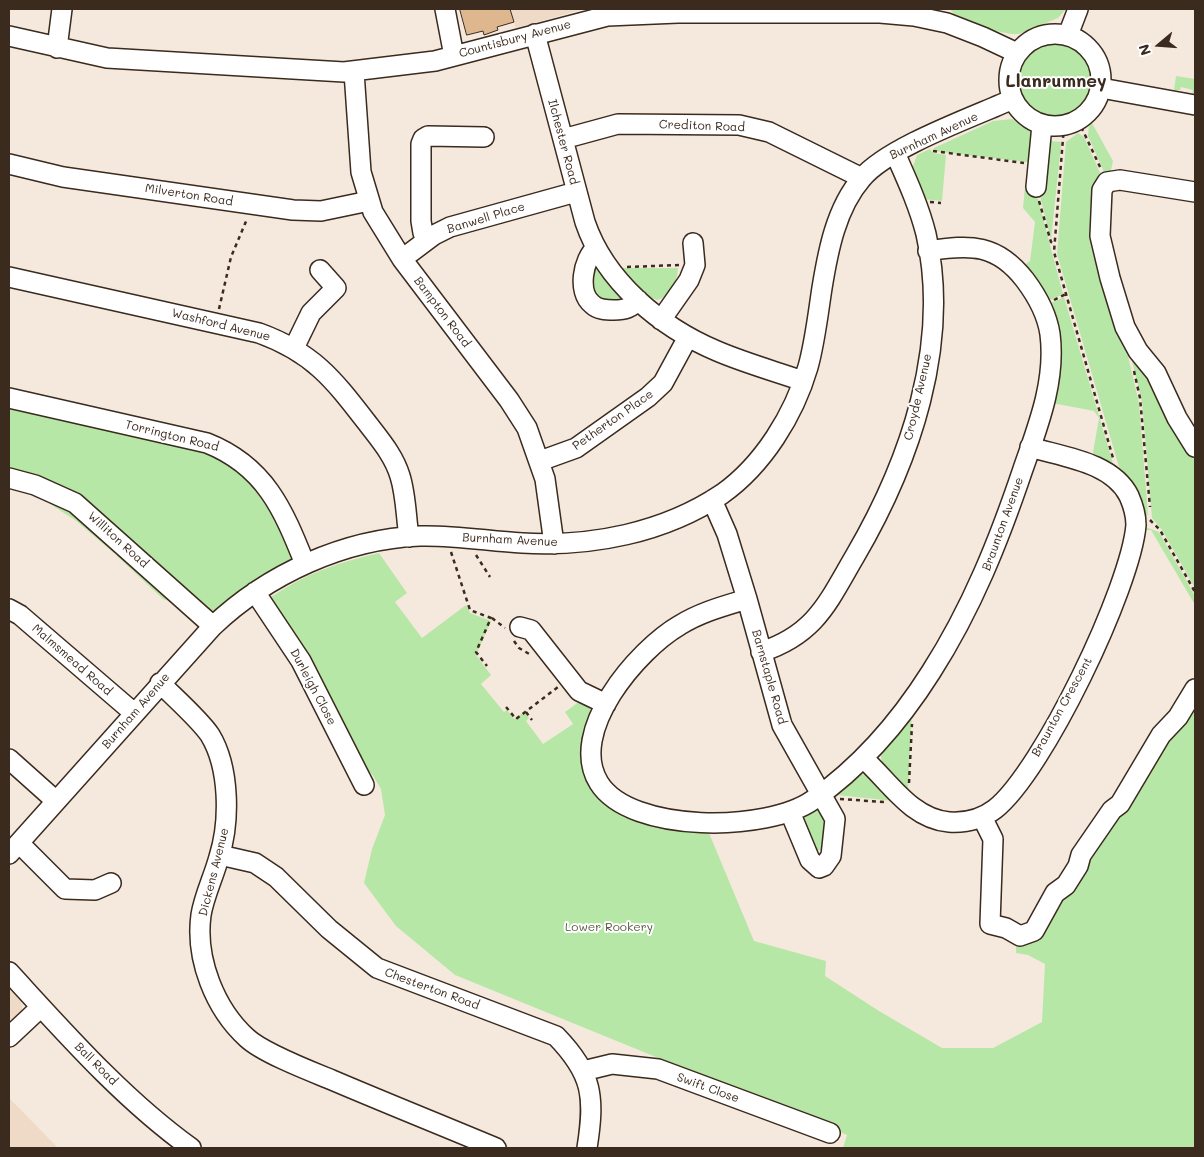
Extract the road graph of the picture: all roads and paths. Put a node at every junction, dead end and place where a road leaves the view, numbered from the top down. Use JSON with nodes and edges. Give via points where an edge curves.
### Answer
{"nodes":[{"id":1,"x":62,"y":9,"type":"edge"},
{"id":2,"x":445,"y":9,"type":"edge"},
{"id":3,"x":1078,"y":9,"type":"edge"},
{"id":4,"x":607,"y":12,"type":"edge"},
{"id":5,"x":535,"y":34,"type":"junction"},
{"id":6,"x":1068,"y":35,"type":"junction"},
{"id":7,"x":9,"y":36,"type":"edge"},
{"id":8,"x":57,"y":48,"type":"junction"},
{"id":9,"x":1017,"y":54,"type":"junction"},
{"id":10,"x":454,"y":56,"type":"junction"},
{"id":11,"x":354,"y":72,"type":"junction"},
{"id":12,"x":1101,"y":88,"type":"junction"},
{"id":13,"x":1013,"y":99,"type":"junction"},
{"id":14,"x":1195,"y":106,"type":"edge"},
{"id":15,"x":1071,"y":123,"type":"junction"},
{"id":16,"x":1042,"y":124,"type":"junction"},
{"id":17,"x":484,"y":137,"type":"dead end"},
{"id":18,"x":563,"y":139,"type":"junction"},
{"id":19,"x":926,"y":139,"type":"junction"},
{"id":20,"x":895,"y":153,"type":"junction"},
{"id":21,"x":9,"y":164,"type":"edge"},
{"id":22,"x":1038,"y":165,"type":"junction"},
{"id":23,"x":862,"y":178,"type":"junction"},
{"id":24,"x":1107,"y":182,"type":"junction"},
{"id":25,"x":1036,"y":187,"type":"joint"},
{"id":26,"x":576,"y":192,"type":"junction"},
{"id":27,"x":1195,"y":192,"type":"edge"},
{"id":28,"x":369,"y":201,"type":"junction"},
{"id":29,"x":253,"y":205,"type":"junction"},
{"id":30,"x":428,"y":240,"type":"junction"},
{"id":31,"x":693,"y":243,"type":"dead end"},
{"id":32,"x":1054,"y":243,"type":"junction"},
{"id":33,"x":596,"y":248,"type":"junction"},
{"id":34,"x":928,"y":251,"type":"junction"},
{"id":35,"x":402,"y":259,"type":"junction"},
{"id":36,"x":695,"y":265,"type":"junction"},
{"id":37,"x":609,"y":268,"type":"junction"},
{"id":38,"x":320,"y":270,"type":"dead end"},
{"id":39,"x":9,"y":277,"type":"edge"},
{"id":40,"x":638,"y":300,"type":"junction"},
{"id":41,"x":661,"y":320,"type":"junction"},
{"id":42,"x":215,"y":323,"type":"junction"},
{"id":43,"x":688,"y":338,"type":"junction"},
{"id":44,"x":294,"y":348,"type":"junction"},
{"id":45,"x":1138,"y":351,"type":"junction"},
{"id":46,"x":803,"y":381,"type":"junction"},
{"id":47,"x":9,"y":398,"type":"edge"},
{"id":48,"x":1030,"y":447,"type":"junction"},
{"id":49,"x":1195,"y":447,"type":"edge"},
{"id":50,"x":540,"y":462,"type":"junction"},
{"id":51,"x":9,"y":478,"type":"edge"},
{"id":52,"x":1119,"y":481,"type":"junction"},
{"id":53,"x":712,"y":500,"type":"junction"},
{"id":54,"x":1143,"y":517,"type":"junction"},
{"id":55,"x":445,"y":536,"type":"junction"},
{"id":56,"x":409,"y":537,"type":"junction"},
{"id":57,"x":466,"y":538,"type":"junction"},
{"id":58,"x":554,"y":544,"type":"junction"},
{"id":59,"x":305,"y":564,"type":"junction"},
{"id":60,"x":490,"y":577,"type":"dead end"},
{"id":61,"x":255,"y":592,"type":"junction"},
{"id":62,"x":1195,"y":592,"type":"edge"},
{"id":63,"x":747,"y":599,"type":"junction"},
{"id":64,"x":9,"y":609,"type":"edge"},
{"id":65,"x":213,"y":626,"type":"junction"},
{"id":66,"x":520,"y":627,"type":"dead end"},
{"id":67,"x":761,"y":652,"type":"junction"},
{"id":68,"x":487,"y":666,"type":"dead end"},
{"id":69,"x":569,"y":680,"type":"junction"},
{"id":70,"x":160,"y":683,"type":"junction"},
{"id":71,"x":1195,"y":689,"type":"edge"},
{"id":72,"x":606,"y":704,"type":"junction"},
{"id":73,"x":506,"y":706,"type":"dead end"},
{"id":74,"x":526,"y":712,"type":"junction"},
{"id":75,"x":134,"y":713,"type":"junction"},
{"id":76,"x":532,"y":720,"type":"dead end"},
{"id":77,"x":863,"y":758,"type":"junction"},
{"id":78,"x":9,"y":760,"type":"edge"},
{"id":79,"x":364,"y":785,"type":"dead end"},
{"id":80,"x":821,"y":794,"type":"junction"},
{"id":81,"x":56,"y":801,"type":"junction"},
{"id":82,"x":790,"y":812,"type":"junction"},
{"id":83,"x":982,"y":816,"type":"junction"},
{"id":84,"x":14,"y":849,"type":"edge"},
{"id":85,"x":220,"y":855,"type":"junction"},
{"id":86,"x":111,"y":883,"type":"dead end"},
{"id":87,"x":9,"y":972,"type":"edge"},
{"id":88,"x":41,"y":1007,"type":"junction"},
{"id":89,"x":9,"y":1037,"type":"edge"},
{"id":90,"x":583,"y":1071,"type":"junction"},
{"id":91,"x":830,"y":1133,"type":"dead end"},
{"id":92,"x":181,"y":1145,"type":"edge"},
{"id":93,"x":496,"y":1148,"type":"edge"},
{"id":94,"x":587,"y":1148,"type":"edge"}],
"edges":[{"from":1,"to":8,"type":"street"},
{"from":2,"to":10,"type":"street"},
{"from":3,"to":6,"type":"street"},
{"from":4,"to":5,"type":"street","name":"Countisbury Avenue"},
{"from":4,"to":9,"type":"street","name":"Countisbury Avenue","via":[[899,14],[949,24]]},
{"from":5,"to":10,"type":"street","name":"Countisbury Avenue"},
{"from":5,"to":18,"type":"street","name":"Ilchester Road"},
{"from":6,"to":9,"type":"street","via":[[1043,35],[1025,44]]},
{"from":6,"to":12,"type":"street","via":[[1081,41],[1093,53],[1100,70]]},
{"from":7,"to":8,"type":"street","name":"Countisbury Avenue"},
{"from":8,"to":11,"type":"street","name":"Countisbury Avenue","via":[[124,59]]},
{"from":9,"to":13,"type":"street","via":[[1009,74]]},
{"from":10,"to":11,"type":"street","name":"Countisbury Avenue","via":[[414,65]]},
{"from":11,"to":28,"type":"street","name":"Bampton Road","via":[[361,172]]},
{"from":12,"to":14,"type":"street"},
{"from":12,"to":15,"type":"street","via":[[1092,108]]},
{"from":13,"to":16,"type":"street","via":[[1030,119]]},
{"from":13,"to":19,"type":"street","name":"Burnham Avenue"},
{"from":15,"to":16,"type":"street"},
{"from":15,"to":24,"type":"path"},
{"from":15,"to":32,"type":"path"},
{"from":16,"to":22,"type":"street"},
{"from":17,"to":30,"type":"street","via":[[423,138],[421,220]]},
{"from":18,"to":23,"type":"street","name":"Crediton Road","via":[[618,124],[739,125],[769,132]]},
{"from":18,"to":26,"type":"street","name":"Ilchester Road"},
{"from":19,"to":20,"type":"street","name":"Burnham Avenue"},
{"from":19,"to":22,"type":"path","via":[[933,151]]},
{"from":20,"to":23,"type":"street","name":"Burnham Avenue"},
{"from":20,"to":34,"type":"street","name":"Croyde Avenue","via":[[916,201]]},
{"from":21,"to":29,"type":"street","name":"Milverton Road","via":[[63,177]]},
{"from":22,"to":25,"type":"street"},
{"from":23,"to":46,"type":"street","name":"Burnham Avenue","via":[[849,197],[828,253]]},
{"from":24,"to":27,"type":"street","via":[[1120,180]]},
{"from":24,"to":45,"type":"street","via":[[1102,190],[1100,236],[1126,327]]},
{"from":25,"to":32,"type":"path","via":[[1048,236]]},
{"from":26,"to":30,"type":"street","name":"Banwell Place","via":[[450,227]]},
{"from":26,"to":33,"type":"street","name":"Ilchester Road"},
{"from":28,"to":29,"type":"street","name":"Milverton Road","via":[[344,208],[305,211]]},
{"from":28,"to":35,"type":"street","name":"Bampton Road","via":[[378,223]]},
{"from":29,"to":42,"type":"path","via":[[232,257]]},
{"from":30,"to":35,"type":"street","name":"Banwell Place"},
{"from":31,"to":36,"type":"street"},
{"from":32,"to":52,"type":"path"},
{"from":33,"to":37,"type":"street","name":"Ilchester Road"},
{"from":33,"to":40,"type":"street","via":[[585,266],[588,300],[598,309],[606,310],[628,308]]},
{"from":34,"to":48,"type":"street","name":"Braunton Avenue","via":[[961,247],[994,252],[1016,269],[1040,303],[1048,326],[1050,365],[1046,398]]},
{"from":34,"to":67,"type":"street","name":"Croyde Avenue","via":[[932,298],[930,342],[916,419],[900,466],[872,526],[819,615],[797,636]]},
{"from":35,"to":50,"type":"street","name":"Bampton Road","via":[[509,400],[527,428]]},
{"from":36,"to":37,"type":"path"},
{"from":36,"to":41,"type":"street","via":[[689,280]]},
{"from":37,"to":40,"type":"street","name":"Ilchester Road"},
{"from":38,"to":44,"type":"street","via":[[336,288],[312,312]]},
{"from":39,"to":42,"type":"street","name":"Washford Avenue"},
{"from":40,"to":41,"type":"street","name":"Ilchester Road"},
{"from":41,"to":43,"type":"street","name":"Ilchester Road"},
{"from":42,"to":44,"type":"street","name":"Washford Avenue","via":[[259,333]]},
{"from":43,"to":46,"type":"street","name":"Ilchester Road"},
{"from":43,"to":50,"type":"street","name":"Petherton Place","via":[[663,383],[648,397],[576,448]]},
{"from":44,"to":56,"type":"street","name":"Washford Avenue","via":[[322,368],[337,384],[388,450],[402,484]]},
{"from":45,"to":49,"type":"street","via":[[1156,373]]},
{"from":45,"to":54,"type":"path","via":[[1130,356],[1140,398]]},
{"from":46,"to":53,"type":"street","name":"Burnham Avenue","via":[[788,416],[766,450],[730,487]]},
{"from":47,"to":59,"type":"street","name":"Torrington Road","via":[[207,443],[225,450],[247,465],[268,488]]},
{"from":48,"to":52,"type":"street","name":"Braunton Crescent","via":[[1088,464]]},
{"from":48,"to":77,"type":"street","name":"Braunton Avenue","via":[[986,570],[961,620],[921,688]]},
{"from":50,"to":58,"type":"street","name":"Bampton Road","via":[[549,494]]},
{"from":51,"to":65,"type":"street","name":"Williton Road","via":[[35,485],[75,503]]},
{"from":52,"to":54,"type":"street","name":"Braunton Crescent"},
{"from":53,"to":58,"type":"street","name":"Burnham Avenue","via":[[648,529],[598,540]]},
{"from":53,"to":63,"type":"street","name":"Barnstaple Road","via":[[727,534]]},
{"from":54,"to":62,"type":"path","via":[[1160,530]]},
{"from":54,"to":83,"type":"street","name":"Braunton Crescent","via":[[1134,533],[1097,642],[1076,688],[1012,791],[995,809]]},
{"from":55,"to":56,"type":"street","name":"Burnham Avenue"},
{"from":55,"to":57,"type":"street","name":"Burnham Avenue"},
{"from":55,"to":68,"type":"path","via":[[470,610],[491,618],[476,652]]},
{"from":56,"to":59,"type":"street","name":"Burnham Avenue","via":[[364,545]]},
{"from":57,"to":58,"type":"street","name":"Burnham Avenue"},
{"from":57,"to":60,"type":"path"},
{"from":59,"to":61,"type":"street","name":"Burnham Avenue"},
{"from":61,"to":65,"type":"street","name":"Burnham Avenue"},
{"from":61,"to":79,"type":"street","name":"Durleigh Close","via":[[301,661]]},
{"from":63,"to":67,"type":"street","name":"Barnstaple Road"},
{"from":63,"to":72,"type":"street","name":"Braunton Avenue","via":[[702,614],[666,634],[636,662]]},
{"from":64,"to":75,"type":"street","name":"Malmsmead Road"},
{"from":65,"to":70,"type":"street","name":"Burnham Avenue"},
{"from":66,"to":69,"type":"street","via":[[531,630]]},
{"from":67,"to":80,"type":"street","name":"Barnstaple Road","via":[[782,725]]},
{"from":69,"to":72,"type":"street","via":[[579,691]]},
{"from":69,"to":74,"type":"path"},
{"from":70,"to":75,"type":"street","name":"Burnham Avenue"},
{"from":70,"to":85,"type":"street","name":"Dickens Avenue","via":[[210,735],[220,761],[226,790],[227,822]]},
{"from":71,"to":83,"type":"street","via":[[1139,769],[1134,784],[1081,855],[1066,885],[1055,893],[1034,931],[1027,936],[1016,936],[1006,928],[990,924],[993,839]]},
{"from":72,"to":82,"type":"street","name":"Braunton Avenue","via":[[596,726],[591,759],[597,781],[621,802],[670,819],[700,823],[735,824]]},
{"from":73,"to":74,"type":"path","via":[[516,719]]},
{"from":74,"to":76,"type":"path"},
{"from":75,"to":81,"type":"street","name":"Burnham Avenue"},
{"from":77,"to":80,"type":"street","name":"Braunton Avenue"},
{"from":77,"to":83,"type":"street","name":"Braunton Crescent","via":[[922,814],[947,822]]},
{"from":78,"to":81,"type":"street"},
{"from":80,"to":82,"type":"street","name":"Braunton Avenue"},
{"from":80,"to":82,"type":"street","name":"Barnstaple Road","via":[[835,819],[831,856],[824,866],[819,868],[810,860]]},
{"from":81,"to":84,"type":"street","name":"Burnham Avenue"},
{"from":84,"to":86,"type":"street","via":[[65,889],[94,890]]},
{"from":85,"to":90,"type":"street","name":"Chesterton Road","via":[[254,863],[276,877],[329,929],[377,968],[556,1036],[574,1054]]},
{"from":85,"to":93,"type":"street","name":"Dickens Avenue","via":[[201,915],[202,948],[210,983],[223,1011],[248,1040],[296,1065]]},
{"from":87,"to":88,"type":"street","name":"Ball Road"},
{"from":88,"to":89,"type":"street"},
{"from":88,"to":92,"type":"street","name":"Ball Road"},
{"from":90,"to":91,"type":"street","name":"Swift Close","via":[[612,1064],[658,1069]]},
{"from":90,"to":94,"type":"street","name":"Chesterton Road","via":[[590,1091],[592,1112]]}]}
